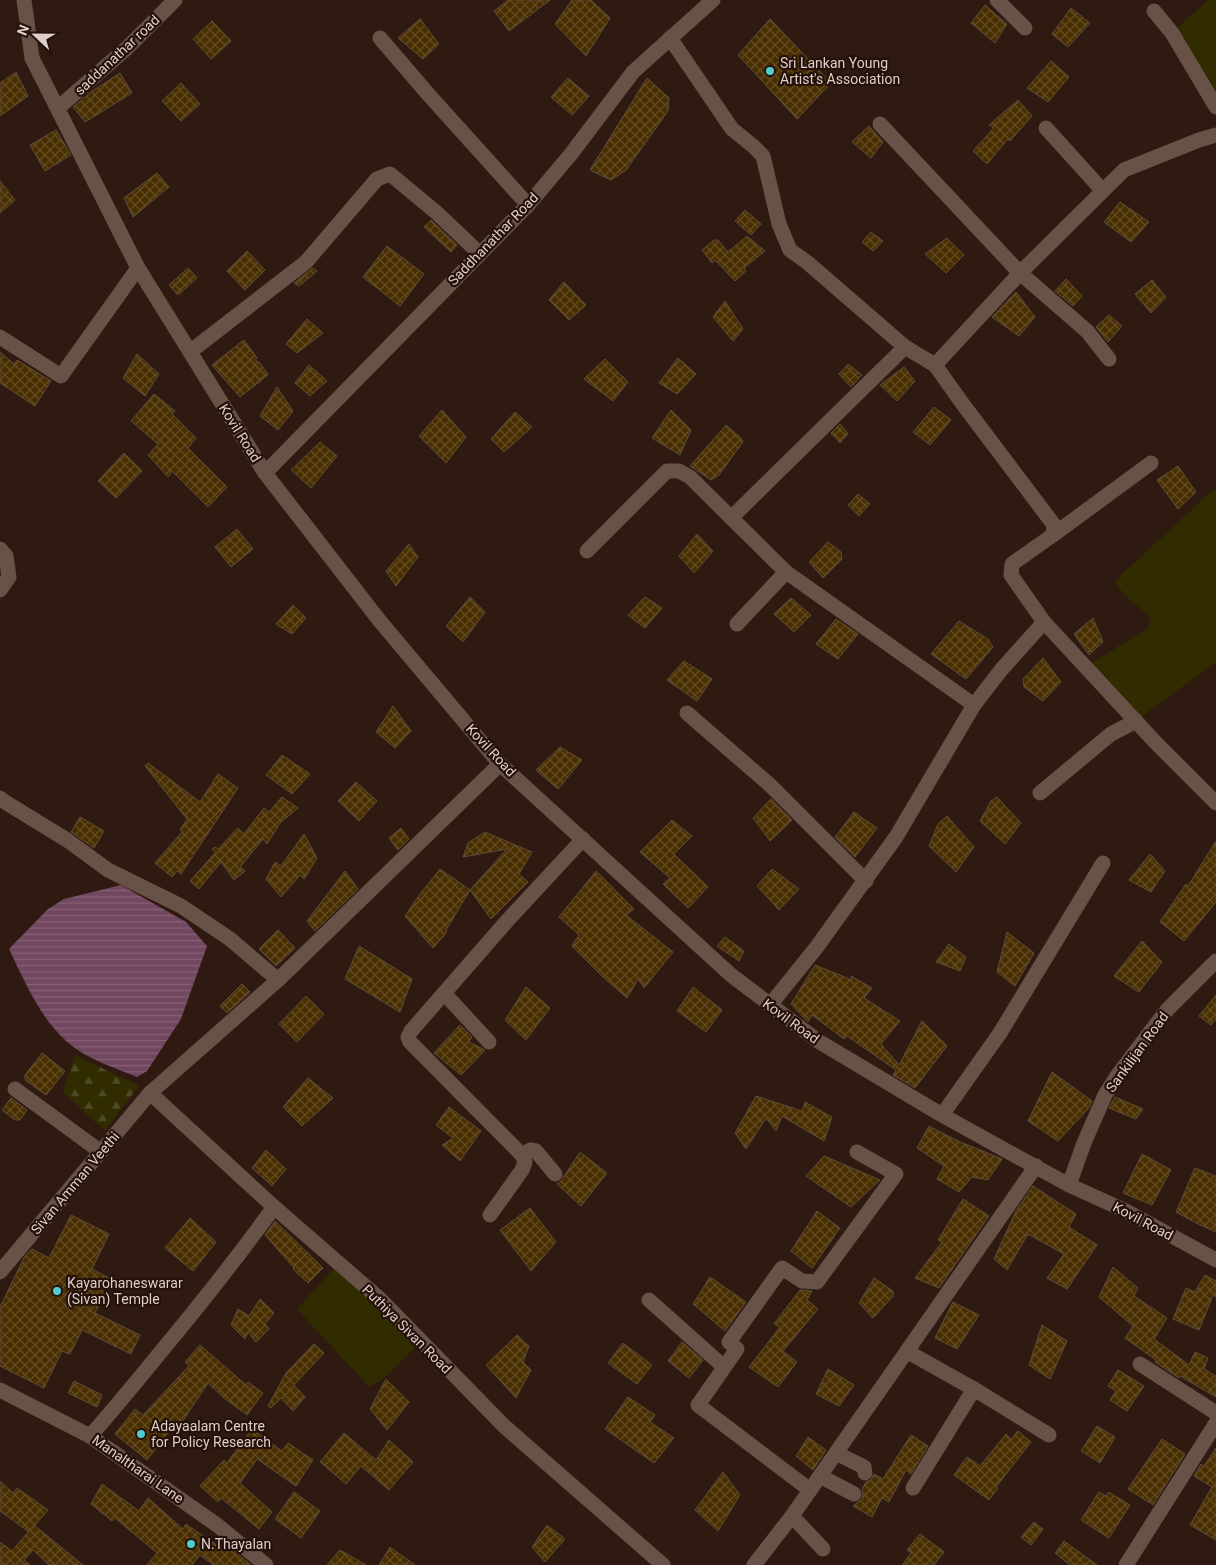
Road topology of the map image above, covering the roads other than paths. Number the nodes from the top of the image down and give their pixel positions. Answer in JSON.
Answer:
{"nodes":[{"id":1,"x":24,"y":0,"type":"edge"},
{"id":2,"x":175,"y":0,"type":"edge"},
{"id":3,"x":713,"y":0,"type":"edge"},
{"id":4,"x":997,"y":0,"type":"edge"},
{"id":5,"x":1154,"y":12,"type":"dead end"},
{"id":6,"x":1025,"y":28,"type":"dead end"},
{"id":7,"x":380,"y":38,"type":"dead end"},
{"id":8,"x":670,"y":38,"type":"junction"},
{"id":9,"x":1216,"y":107,"type":"edge"},
{"id":10,"x":58,"y":108,"type":"junction"},
{"id":11,"x":880,"y":124,"type":"dead end"},
{"id":12,"x":1046,"y":128,"type":"dead end"},
{"id":13,"x":1216,"y":135,"type":"edge"},
{"id":14,"x":1102,"y":191,"type":"junction"},
{"id":15,"x":528,"y":205,"type":"junction"},
{"id":16,"x":480,"y":254,"type":"junction"},
{"id":17,"x":138,"y":268,"type":"junction"},
{"id":18,"x":1020,"y":273,"type":"junction"},
{"id":19,"x":0,"y":337,"type":"edge"},
{"id":20,"x":905,"y":346,"type":"junction"},
{"id":21,"x":192,"y":351,"type":"junction"},
{"id":22,"x":1109,"y":359,"type":"dead end"},
{"id":23,"x":935,"y":365,"type":"junction"},
{"id":24,"x":1151,"y":463,"type":"dead end"},
{"id":25,"x":265,"y":472,"type":"junction"},
{"id":26,"x":731,"y":518,"type":"junction"},
{"id":27,"x":1053,"y":535,"type":"junction"},
{"id":28,"x":0,"y":549,"type":"edge"},
{"id":29,"x":587,"y":551,"type":"dead end"},
{"id":30,"x":786,"y":572,"type":"junction"},
{"id":31,"x":0,"y":590,"type":"edge"},
{"id":32,"x":1044,"y":622,"type":"junction"},
{"id":33,"x":736,"y":624,"type":"dead end"},
{"id":34,"x":974,"y":704,"type":"junction"},
{"id":35,"x":687,"y":713,"type":"dead end"},
{"id":36,"x":1136,"y":721,"type":"junction"},
{"id":37,"x":500,"y":764,"type":"junction"},
{"id":38,"x":1040,"y":793,"type":"dead end"},
{"id":39,"x":0,"y":798,"type":"edge"},
{"id":40,"x":1216,"y":803,"type":"edge"},
{"id":41,"x":583,"y":839,"type":"junction"},
{"id":42,"x":1103,"y":862,"type":"dead end"},
{"id":43,"x":866,"y":881,"type":"junction"},
{"id":44,"x":1216,"y":961,"type":"edge"},
{"id":45,"x":278,"y":980,"type":"junction"},
{"id":46,"x":444,"y":993,"type":"junction"},
{"id":47,"x":770,"y":1005,"type":"junction"},
{"id":48,"x":489,"y":1042,"type":"dead end"},
{"id":49,"x":15,"y":1088,"type":"dead end"},
{"id":50,"x":150,"y":1093,"type":"junction"},
{"id":51,"x":942,"y":1115,"type":"junction"},
{"id":52,"x":101,"y":1152,"type":"junction"},
{"id":53,"x":856,"y":1152,"type":"dead end"},
{"id":54,"x":522,"y":1155,"type":"junction"},
{"id":55,"x":1036,"y":1166,"type":"junction"},
{"id":56,"x":555,"y":1174,"type":"dead end"},
{"id":57,"x":1069,"y":1185,"type":"junction"},
{"id":58,"x":274,"y":1208,"type":"junction"},
{"id":59,"x":490,"y":1215,"type":"dead end"},
{"id":60,"x":1216,"y":1260,"type":"edge"},
{"id":61,"x":0,"y":1272,"type":"edge"},
{"id":62,"x":649,"y":1300,"type":"dead end"},
{"id":63,"x":908,"y":1352,"type":"junction"},
{"id":64,"x":1140,"y":1364,"type":"dead end"},
{"id":65,"x":724,"y":1367,"type":"junction"},
{"id":66,"x":974,"y":1389,"type":"junction"},
{"id":67,"x":0,"y":1390,"type":"edge"},
{"id":68,"x":1216,"y":1413,"type":"edge"},
{"id":69,"x":1216,"y":1424,"type":"edge"},
{"id":70,"x":1049,"y":1435,"type":"dead end"},
{"id":71,"x":90,"y":1436,"type":"junction"},
{"id":72,"x":836,"y":1453,"type":"junction"},
{"id":73,"x":865,"y":1473,"type":"dead end"},
{"id":74,"x":820,"y":1476,"type":"junction"},
{"id":75,"x":913,"y":1488,"type":"dead end"},
{"id":76,"x":810,"y":1490,"type":"junction"},
{"id":77,"x":854,"y":1494,"type":"dead end"},
{"id":78,"x":792,"y":1516,"type":"junction"},
{"id":79,"x":822,"y":1549,"type":"dead end"},
{"id":80,"x":266,"y":1565,"type":"edge"},
{"id":81,"x":663,"y":1565,"type":"edge"},
{"id":82,"x":754,"y":1565,"type":"edge"},
{"id":83,"x":1126,"y":1565,"type":"edge"}],
"edges":[{"from":1,"to":10,"type":"street","name":"Kovil Road"},
{"from":2,"to":10,"type":"street","name":"saddanathar road"},
{"from":3,"to":8,"type":"street","name":"Saddhanathar Road"},
{"from":4,"to":6,"type":"street"},
{"from":5,"to":9,"type":"street"},
{"from":7,"to":15,"type":"street"},
{"from":8,"to":15,"type":"street","name":"Saddhanathar Road"},
{"from":8,"to":20,"type":"street"},
{"from":10,"to":17,"type":"street","name":"Kovil Road"},
{"from":11,"to":18,"type":"street"},
{"from":12,"to":14,"type":"street"},
{"from":13,"to":14,"type":"street"},
{"from":14,"to":18,"type":"street"},
{"from":15,"to":16,"type":"street","name":"Saddhanathar Road"},
{"from":16,"to":21,"type":"street"},
{"from":16,"to":25,"type":"street","name":"Saddhanathar Road"},
{"from":17,"to":19,"type":"street"},
{"from":17,"to":21,"type":"street"},
{"from":17,"to":25,"type":"street","name":"Kovil Road"},
{"from":18,"to":22,"type":"street"},
{"from":18,"to":23,"type":"street"},
{"from":20,"to":23,"type":"street"},
{"from":20,"to":26,"type":"street"},
{"from":21,"to":25,"type":"street"},
{"from":23,"to":27,"type":"street"},
{"from":24,"to":27,"type":"street"},
{"from":25,"to":37,"type":"street","name":"Kovil Road"},
{"from":26,"to":29,"type":"street"},
{"from":26,"to":30,"type":"street"},
{"from":27,"to":32,"type":"street"},
{"from":28,"to":31,"type":"street"},
{"from":30,"to":33,"type":"street"},
{"from":30,"to":34,"type":"street"},
{"from":32,"to":34,"type":"street"},
{"from":32,"to":36,"type":"street"},
{"from":34,"to":43,"type":"street"},
{"from":35,"to":43,"type":"street"},
{"from":36,"to":38,"type":"street"},
{"from":36,"to":40,"type":"street"},
{"from":37,"to":41,"type":"street","name":"Kovil Road"},
{"from":37,"to":45,"type":"street","name":"Sivan Amman Veethi"},
{"from":39,"to":45,"type":"street"},
{"from":41,"to":46,"type":"street"},
{"from":41,"to":47,"type":"street","name":"Kovil Road"},
{"from":42,"to":51,"type":"street"},
{"from":43,"to":47,"type":"street"},
{"from":44,"to":57,"type":"street","name":"Sankilijan Road"},
{"from":45,"to":50,"type":"street","name":"Sivan Amman Veethi"},
{"from":46,"to":48,"type":"street"},
{"from":46,"to":54,"type":"street"},
{"from":47,"to":51,"type":"street","name":"Kovil Road"},
{"from":49,"to":52,"type":"street"},
{"from":50,"to":52,"type":"street","name":"Sivan Amman Veethi"},
{"from":50,"to":58,"type":"street","name":"Puthiya Sivan Road"},
{"from":51,"to":55,"type":"street","name":"Kovil Road"},
{"from":52,"to":61,"type":"street","name":"Sivan Amman Veethi"},
{"from":53,"to":65,"type":"street"},
{"from":54,"to":56,"type":"street"},
{"from":54,"to":59,"type":"street"},
{"from":55,"to":57,"type":"street","name":"Kovil Road"},
{"from":55,"to":63,"type":"street"},
{"from":57,"to":60,"type":"street","name":"Kovil Road"},
{"from":58,"to":71,"type":"street"},
{"from":58,"to":81,"type":"street","name":"Puthiya Sivan Road"},
{"from":62,"to":65,"type":"street"},
{"from":63,"to":66,"type":"street"},
{"from":63,"to":72,"type":"street"},
{"from":64,"to":68,"type":"street"},
{"from":65,"to":76,"type":"street"},
{"from":66,"to":70,"type":"street"},
{"from":66,"to":75,"type":"street"},
{"from":67,"to":71,"type":"street","name":"Manaltharai Lane"},
{"from":69,"to":83,"type":"street"},
{"from":71,"to":80,"type":"street","name":"Manaltharai Lane"},
{"from":72,"to":73,"type":"street"},
{"from":72,"to":74,"type":"street"},
{"from":74,"to":76,"type":"street"},
{"from":74,"to":77,"type":"street"},
{"from":76,"to":78,"type":"street"},
{"from":78,"to":79,"type":"street"},
{"from":78,"to":82,"type":"street"}]}
